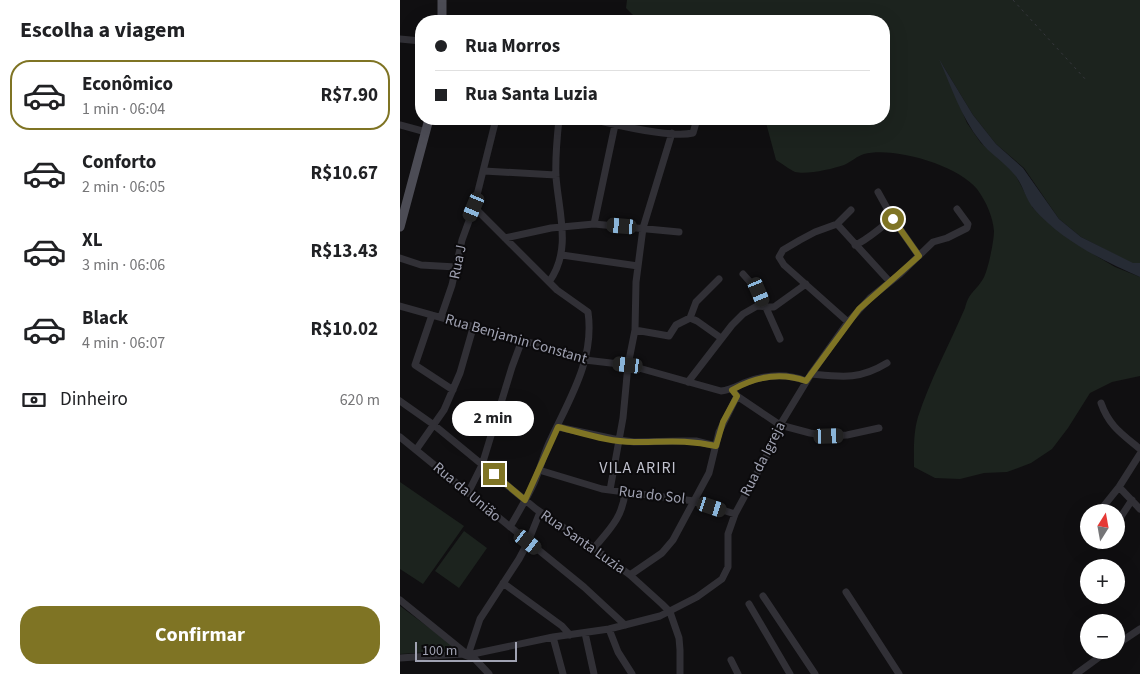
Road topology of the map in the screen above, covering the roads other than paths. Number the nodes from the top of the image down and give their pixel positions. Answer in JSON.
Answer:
{"nodes":[{"id":1,"x":442,"y":0,"type":"edge"},
{"id":2,"x":442,"y":15,"type":"edge"},
{"id":3,"x":400,"y":39,"type":"edge"},
{"id":4,"x":415,"y":40,"type":"edge"},
{"id":5,"x":400,"y":124,"type":"edge"},
{"id":6,"x":428,"y":125,"type":"edge"},
{"id":7,"x":495,"y":125,"type":"edge"},
{"id":8,"x":559,"y":125,"type":"edge"},
{"id":9,"x":615,"y":125,"type":"joint"},
{"id":10,"x":695,"y":125,"type":"edge"},
{"id":11,"x":426,"y":132,"type":"junction"},
{"id":12,"x":672,"y":133,"type":"junction"},
{"id":13,"x":484,"y":171,"type":"junction"},
{"id":14,"x":556,"y":176,"type":"junction"},
{"id":15,"x":878,"y":192,"type":"dead end"},
{"id":16,"x":403,"y":206,"type":"edge"},
{"id":17,"x":474,"y":207,"type":"junction"},
{"id":18,"x":957,"y":209,"type":"dead end"},
{"id":19,"x":852,"y":210,"type":"dead end"},
{"id":20,"x":893,"y":219,"type":"junction"},
{"id":21,"x":594,"y":224,"type":"junction"},
{"id":22,"x":837,"y":224,"type":"junction"},
{"id":23,"x":400,"y":227,"type":"edge"},
{"id":24,"x":562,"y":227,"type":"junction"},
{"id":25,"x":643,"y":228,"type":"junction"},
{"id":26,"x":679,"y":232,"type":"dead end"},
{"id":27,"x":505,"y":238,"type":"junction"},
{"id":28,"x":855,"y":245,"type":"junction"},
{"id":29,"x":562,"y":255,"type":"junction"},
{"id":30,"x":919,"y":256,"type":"junction"},
{"id":31,"x":400,"y":258,"type":"edge"},
{"id":32,"x":638,"y":266,"type":"junction"},
{"id":33,"x":456,"y":267,"type":"junction"},
{"id":34,"x":743,"y":274,"type":"dead end"},
{"id":35,"x":718,"y":279,"type":"dead end"},
{"id":36,"x":549,"y":282,"type":"junction"},
{"id":37,"x":890,"y":282,"type":"junction"},
{"id":38,"x":806,"y":284,"type":"junction"},
{"id":39,"x":400,"y":306,"type":"edge"},
{"id":40,"x":766,"y":307,"type":"junction"},
{"id":41,"x":432,"y":315,"type":"junction"},
{"id":42,"x":441,"y":317,"type":"junction"},
{"id":43,"x":690,"y":318,"type":"junction"},
{"id":44,"x":848,"y":322,"type":"junction"},
{"id":45,"x":473,"y":328,"type":"junction"},
{"id":46,"x":635,"y":330,"type":"junction"},
{"id":47,"x":721,"y":338,"type":"junction"},
{"id":48,"x":780,"y":339,"type":"dead end"},
{"id":49,"x":522,"y":340,"type":"junction"},
{"id":50,"x":585,"y":360,"type":"junction"},
{"id":51,"x":887,"y":363,"type":"dead end"},
{"id":52,"x":628,"y":365,"type":"junction"},
{"id":53,"x":811,"y":374,"type":"junction"},
{"id":54,"x":806,"y":381,"type":"junction"},
{"id":55,"x":688,"y":382,"type":"junction"},
{"id":56,"x":453,"y":390,"type":"junction"},
{"id":57,"x":734,"y":392,"type":"junction"},
{"id":58,"x":400,"y":401,"type":"edge"},
{"id":59,"x":1101,"y":403,"type":"dead end"},
{"id":60,"x":780,"y":424,"type":"junction"},
{"id":61,"x":434,"y":425,"type":"junction"},
{"id":62,"x":558,"y":427,"type":"junction"},
{"id":63,"x":879,"y":428,"type":"dead end"},
{"id":64,"x":400,"y":437,"type":"edge"},
{"id":65,"x":619,"y":440,"type":"junction"},
{"id":66,"x":716,"y":446,"type":"junction"},
{"id":67,"x":1140,"y":449,"type":"edge"},
{"id":68,"x":416,"y":450,"type":"junction"},
{"id":69,"x":1140,"y":454,"type":"edge"},
{"id":70,"x":482,"y":465,"type":"junction"},
{"id":71,"x":539,"y":470,"type":"junction"},
{"id":72,"x":1119,"y":487,"type":"junction"},
{"id":73,"x":610,"y":490,"type":"junction"},
{"id":74,"x":625,"y":492,"type":"junction"},
{"id":75,"x":468,"y":493,"type":"junction"},
{"id":76,"x":525,"y":500,"type":"junction"},
{"id":77,"x":1132,"y":500,"type":"junction"},
{"id":78,"x":694,"y":501,"type":"junction"},
{"id":79,"x":1105,"y":504,"type":"edge"},
{"id":80,"x":1140,"y":509,"type":"edge"},
{"id":81,"x":1125,"y":510,"type":"edge"},
{"id":82,"x":540,"y":512,"type":"junction"},
{"id":83,"x":735,"y":514,"type":"junction"},
{"id":84,"x":510,"y":527,"type":"junction"},
{"id":85,"x":528,"y":542,"type":"junction"},
{"id":86,"x":594,"y":548,"type":"junction"},
{"id":87,"x":630,"y":575,"type":"junction"},
{"id":88,"x":503,"y":583,"type":"junction"},
{"id":89,"x":846,"y":592,"type":"dead end"},
{"id":90,"x":763,"y":596,"type":"dead end"},
{"id":91,"x":400,"y":600,"type":"edge"},
{"id":92,"x":749,"y":604,"type":"dead end"},
{"id":93,"x":670,"y":612,"type":"junction"},
{"id":94,"x":625,"y":625,"type":"junction"},
{"id":95,"x":608,"y":629,"type":"junction"},
{"id":96,"x":1140,"y":629,"type":"edge"},
{"id":97,"x":585,"y":633,"type":"junction"},
{"id":98,"x":570,"y":635,"type":"junction"},
{"id":99,"x":553,"y":638,"type":"junction"},
{"id":100,"x":1125,"y":639,"type":"edge"},
{"id":101,"x":468,"y":655,"type":"junction"},
{"id":102,"x":400,"y":658,"type":"edge"},
{"id":103,"x":1097,"y":659,"type":"edge"},
{"id":104,"x":731,"y":660,"type":"dead end"},
{"id":105,"x":489,"y":674,"type":"edge"},
{"id":106,"x":563,"y":674,"type":"edge"},
{"id":107,"x":594,"y":674,"type":"edge"},
{"id":108,"x":632,"y":674,"type":"edge"},
{"id":109,"x":680,"y":674,"type":"edge"},
{"id":110,"x":738,"y":674,"type":"edge"},
{"id":111,"x":790,"y":674,"type":"edge"},
{"id":112,"x":816,"y":674,"type":"edge"},
{"id":113,"x":899,"y":674,"type":"edge"},
{"id":114,"x":1076,"y":674,"type":"edge"}],
"edges":[{"from":1,"to":2,"type":"main road"},
{"from":3,"to":4,"type":"street"},
{"from":5,"to":11,"type":"street"},
{"from":6,"to":11,"type":"main road"},
{"from":7,"to":13,"type":"street","name":"Rua J"},
{"from":8,"to":14,"type":"street"},
{"from":9,"to":12,"type":"street"},
{"from":9,"to":21,"type":"street"},
{"from":10,"to":12,"type":"street"},
{"from":11,"to":16,"type":"main road"},
{"from":12,"to":25,"type":"street"},
{"from":13,"to":14,"type":"street"},
{"from":13,"to":17,"type":"street","name":"Rua J"},
{"from":14,"to":24,"type":"street"},
{"from":15,"to":20,"type":"street"},
{"from":16,"to":23,"type":"main road"},
{"from":17,"to":27,"type":"street"},
{"from":17,"to":33,"type":"street","name":"Rua J"},
{"from":18,"to":30,"type":"street","name":"Rua da Igreja"},
{"from":19,"to":22,"type":"street"},
{"from":20,"to":28,"type":"street"},
{"from":20,"to":30,"type":"street"},
{"from":21,"to":24,"type":"street"},
{"from":21,"to":25,"type":"street"},
{"from":22,"to":28,"type":"street"},
{"from":22,"to":38,"type":"street"},
{"from":24,"to":27,"type":"street"},
{"from":24,"to":29,"type":"street"},
{"from":25,"to":26,"type":"street"},
{"from":25,"to":32,"type":"street"},
{"from":27,"to":36,"type":"street"},
{"from":28,"to":37,"type":"street"},
{"from":29,"to":32,"type":"street"},
{"from":29,"to":36,"type":"street"},
{"from":30,"to":37,"type":"street","name":"Rua da Igreja"},
{"from":31,"to":33,"type":"street"},
{"from":32,"to":46,"type":"street"},
{"from":33,"to":42,"type":"street","name":"Rua J"},
{"from":34,"to":40,"type":"street"},
{"from":35,"to":43,"type":"street"},
{"from":36,"to":50,"type":"street"},
{"from":37,"to":44,"type":"street","name":"Rua da Igreja"},
{"from":38,"to":40,"type":"street"},
{"from":38,"to":44,"type":"street"},
{"from":39,"to":41,"type":"street","name":"Rua Benjamin Constant"},
{"from":40,"to":47,"type":"street"},
{"from":40,"to":48,"type":"street"},
{"from":41,"to":42,"type":"street","name":"Rua Benjamin Constant"},
{"from":41,"to":56,"type":"street"},
{"from":42,"to":45,"type":"street","name":"Rua Benjamin Constant"},
{"from":43,"to":46,"type":"street"},
{"from":43,"to":47,"type":"street"},
{"from":44,"to":53,"type":"street","name":"Rua da Igreja"},
{"from":45,"to":49,"type":"street","name":"Rua Benjamin Constant"},
{"from":45,"to":56,"type":"street"},
{"from":46,"to":52,"type":"street"},
{"from":47,"to":55,"type":"street"},
{"from":49,"to":50,"type":"street","name":"Rua Benjamin Constant"},
{"from":49,"to":70,"type":"street"},
{"from":50,"to":52,"type":"street","name":"Rua Benjamin Constant"},
{"from":50,"to":62,"type":"street"},
{"from":51,"to":53,"type":"street"},
{"from":52,"to":55,"type":"street","name":"Rua Benjamin Constant"},
{"from":52,"to":65,"type":"street"},
{"from":53,"to":54,"type":"street","name":"Rua da Igreja"},
{"from":54,"to":57,"type":"street","name":"Rua Benjamin Constant"},
{"from":54,"to":60,"type":"street","name":"Rua da Igreja"},
{"from":55,"to":57,"type":"street","name":"Rua Benjamin Constant"},
{"from":56,"to":61,"type":"street"},
{"from":57,"to":60,"type":"street"},
{"from":57,"to":66,"type":"street"},
{"from":58,"to":61,"type":"street","name":"Rua Santa Luzia"},
{"from":59,"to":67,"type":"street"},
{"from":60,"to":63,"type":"street"},
{"from":60,"to":83,"type":"street","name":"Rua da Igreja"},
{"from":61,"to":68,"type":"street"},
{"from":61,"to":70,"type":"street","name":"Rua Santa Luzia"},
{"from":62,"to":65,"type":"street"},
{"from":62,"to":71,"type":"street"},
{"from":64,"to":68,"type":"street","name":"Rua da União"},
{"from":65,"to":66,"type":"street"},
{"from":65,"to":73,"type":"street"},
{"from":66,"to":78,"type":"street"},
{"from":68,"to":75,"type":"street","name":"Rua da União"},
{"from":69,"to":72,"type":"street"},
{"from":70,"to":75,"type":"street"},
{"from":70,"to":76,"type":"street","name":"Rua Santa Luzia"},
{"from":71,"to":73,"type":"street","name":"Rua do Sol"},
{"from":71,"to":76,"type":"street"},
{"from":72,"to":77,"type":"street"},
{"from":72,"to":79,"type":"street"},
{"from":73,"to":74,"type":"street","name":"Rua do Sol"},
{"from":74,"to":78,"type":"street","name":"Rua do Sol"},
{"from":74,"to":86,"type":"street"},
{"from":75,"to":84,"type":"street","name":"Rua da União"},
{"from":76,"to":82,"type":"street","name":"Rua Santa Luzia"},
{"from":76,"to":84,"type":"street"},
{"from":77,"to":80,"type":"street"},
{"from":77,"to":81,"type":"street"},
{"from":78,"to":83,"type":"street","name":"Rua do Sol"},
{"from":78,"to":87,"type":"street"},
{"from":82,"to":85,"type":"street"},
{"from":82,"to":86,"type":"street","name":"Rua Santa Luzia"},
{"from":83,"to":93,"type":"street","name":"Rua da Igreja"},
{"from":84,"to":85,"type":"street","name":"Rua da União"},
{"from":85,"to":88,"type":"street"},
{"from":85,"to":94,"type":"street","name":"Rua da União"},
{"from":86,"to":87,"type":"street","name":"Rua Santa Luzia"},
{"from":87,"to":93,"type":"street","name":"Rua Santa Luzia"},
{"from":88,"to":98,"type":"street"},
{"from":88,"to":101,"type":"street"},
{"from":89,"to":113,"type":"street"},
{"from":90,"to":112,"type":"street"},
{"from":91,"to":101,"type":"street"},
{"from":92,"to":111,"type":"street"},
{"from":93,"to":94,"type":"street","name":"Rua da Igreja"},
{"from":93,"to":109,"type":"street"},
{"from":94,"to":95,"type":"street","name":"Rua da Igreja"},
{"from":95,"to":97,"type":"street","name":"Rua da Igreja"},
{"from":95,"to":108,"type":"street"},
{"from":96,"to":100,"type":"street"},
{"from":97,"to":98,"type":"street","name":"Rua da Igreja"},
{"from":97,"to":107,"type":"street"},
{"from":98,"to":99,"type":"street","name":"Rua da Igreja"},
{"from":99,"to":101,"type":"street","name":"Rua da Igreja"},
{"from":99,"to":106,"type":"street"},
{"from":101,"to":102,"type":"street","name":"Rua da Igreja"},
{"from":101,"to":105,"type":"street"},
{"from":103,"to":114,"type":"street"},
{"from":104,"to":110,"type":"street"}]}
